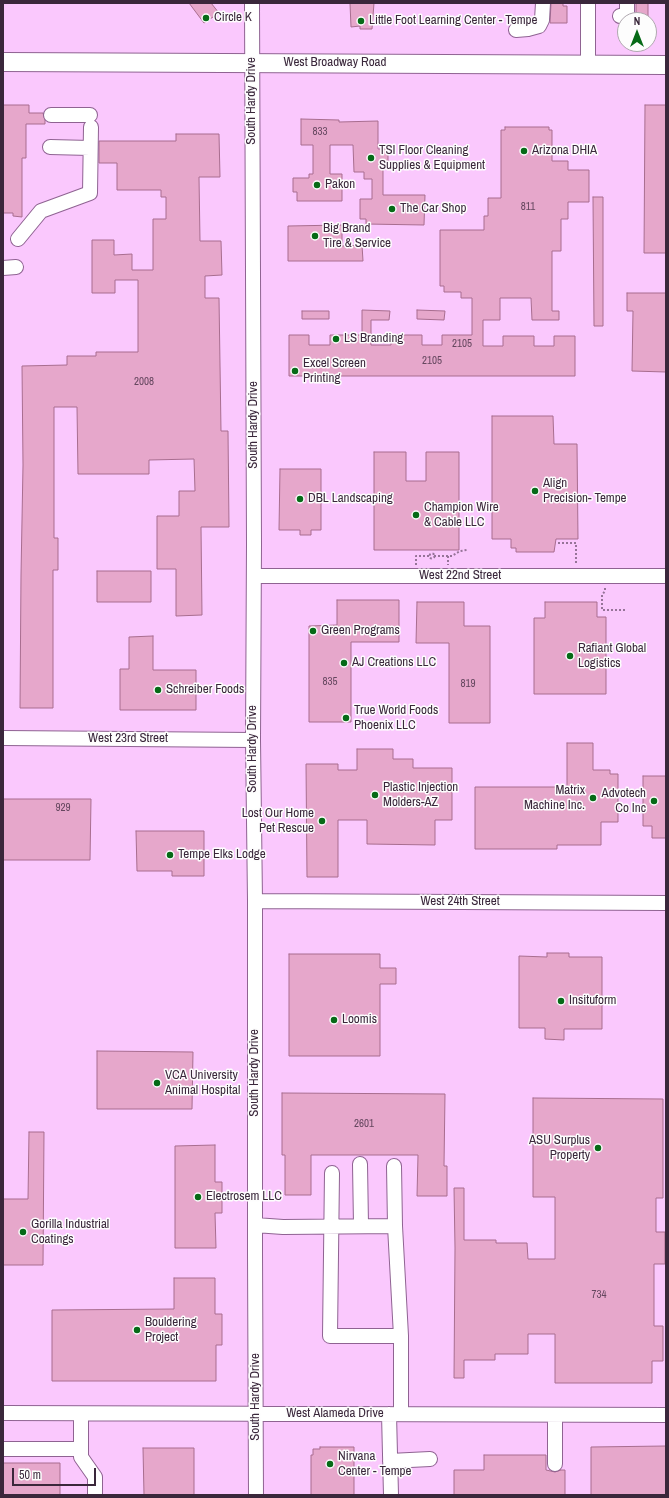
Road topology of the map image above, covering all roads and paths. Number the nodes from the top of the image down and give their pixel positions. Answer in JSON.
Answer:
{"nodes":[{"id":1,"x":252,"y":3,"type":"edge"},
{"id":2,"x":543,"y":3,"type":"edge"},
{"id":3,"x":588,"y":3,"type":"edge"},
{"id":4,"x":516,"y":30,"type":"dead end"},
{"id":5,"x":3,"y":62,"type":"edge"},
{"id":6,"x":251,"y":63,"type":"junction"},
{"id":7,"x":588,"y":64,"type":"junction"},
{"id":8,"x":666,"y":65,"type":"edge"},
{"id":9,"x":51,"y":115,"type":"dead end"},
{"id":10,"x":50,"y":147,"type":"dead end"},
{"id":11,"x":90,"y":148,"type":"junction"},
{"id":12,"x":18,"y":239,"type":"dead end"},
{"id":13,"x":558,"y":543,"type":"dead end"},
{"id":14,"x":467,"y":550,"type":"dead end"},
{"id":15,"x":448,"y":556,"type":"junction"},
{"id":16,"x":416,"y":566,"type":"dead end"},
{"id":17,"x":448,"y":566,"type":"dead end"},
{"id":18,"x":576,"y":567,"type":"dead end"},
{"id":19,"x":254,"y":576,"type":"junction"},
{"id":20,"x":666,"y":576,"type":"edge"},
{"id":21,"x":606,"y":585,"type":"dead end"},
{"id":22,"x":625,"y":610,"type":"dead end"},
{"id":23,"x":3,"y":738,"type":"edge"},
{"id":24,"x":253,"y":740,"type":"junction"},
{"id":25,"x":255,"y":901,"type":"junction"},
{"id":26,"x":666,"y":903,"type":"edge"},
{"id":27,"x":360,"y":1164,"type":"dead end"},
{"id":28,"x":394,"y":1166,"type":"dead end"},
{"id":29,"x":332,"y":1172,"type":"dead end"},
{"id":30,"x":255,"y":1225,"type":"junction"},
{"id":31,"x":331,"y":1225,"type":"junction"},
{"id":32,"x":362,"y":1226,"type":"junction"},
{"id":33,"x":394,"y":1226,"type":"junction"},
{"id":34,"x":401,"y":1336,"type":"junction"},
{"id":35,"x":3,"y":1413,"type":"edge"},
{"id":36,"x":82,"y":1414,"type":"junction"},
{"id":37,"x":256,"y":1414,"type":"junction"},
{"id":38,"x":395,"y":1414,"type":"junction"},
{"id":39,"x":555,"y":1415,"type":"junction"},
{"id":40,"x":666,"y":1415,"type":"edge"},
{"id":41,"x":3,"y":1449,"type":"edge"},
{"id":42,"x":82,"y":1449,"type":"junction"},
{"id":43,"x":430,"y":1459,"type":"dead end"},
{"id":44,"x":390,"y":1461,"type":"junction"},
{"id":45,"x":555,"y":1464,"type":"dead end"},
{"id":46,"x":95,"y":1495,"type":"edge"},
{"id":47,"x":256,"y":1495,"type":"edge"},
{"id":48,"x":391,"y":1495,"type":"edge"}],
"edges":[{"from":1,"to":6,"type":"street","name":"South Hardy Drive"},
{"from":2,"to":4,"type":"street"},
{"from":3,"to":7,"type":"street"},
{"from":5,"to":6,"type":"main road","name":"West Broadway Road"},
{"from":6,"to":7,"type":"main road","name":"West Broadway Road"},
{"from":6,"to":19,"type":"street","name":"South Hardy Drive"},
{"from":7,"to":8,"type":"main road","name":"West Broadway Road"},
{"from":9,"to":11,"type":"street"},
{"from":10,"to":11,"type":"street"},
{"from":11,"to":12,"type":"street"},
{"from":13,"to":18,"type":"path"},
{"from":14,"to":15,"type":"path"},
{"from":15,"to":16,"type":"path"},
{"from":15,"to":17,"type":"path"},
{"from":19,"to":20,"type":"street","name":"West 22nd Street"},
{"from":19,"to":24,"type":"street","name":"South Hardy Drive"},
{"from":21,"to":22,"type":"path"},
{"from":23,"to":24,"type":"street","name":"West 23rd Street"},
{"from":24,"to":25,"type":"street","name":"South Hardy Drive"},
{"from":25,"to":26,"type":"street","name":"West 24th Street"},
{"from":25,"to":30,"type":"street","name":"South Hardy Drive"},
{"from":27,"to":32,"type":"street"},
{"from":28,"to":33,"type":"street"},
{"from":29,"to":31,"type":"street"},
{"from":30,"to":31,"type":"street"},
{"from":30,"to":37,"type":"street","name":"South Hardy Drive"},
{"from":31,"to":32,"type":"street"},
{"from":31,"to":34,"type":"street"},
{"from":32,"to":33,"type":"street"},
{"from":33,"to":34,"type":"street"},
{"from":34,"to":38,"type":"street"},
{"from":35,"to":36,"type":"street","name":"West Alameda Drive"},
{"from":36,"to":37,"type":"street","name":"West Alameda Drive"},
{"from":36,"to":42,"type":"street"},
{"from":37,"to":38,"type":"street","name":"West Alameda Drive"},
{"from":37,"to":47,"type":"street","name":"South Hardy Drive"},
{"from":38,"to":39,"type":"street","name":"West Alameda Drive"},
{"from":38,"to":44,"type":"street"},
{"from":39,"to":40,"type":"street","name":"West Alameda Drive"},
{"from":39,"to":45,"type":"street"},
{"from":41,"to":42,"type":"street"},
{"from":42,"to":46,"type":"street"},
{"from":43,"to":44,"type":"street"},
{"from":44,"to":48,"type":"street"}]}
